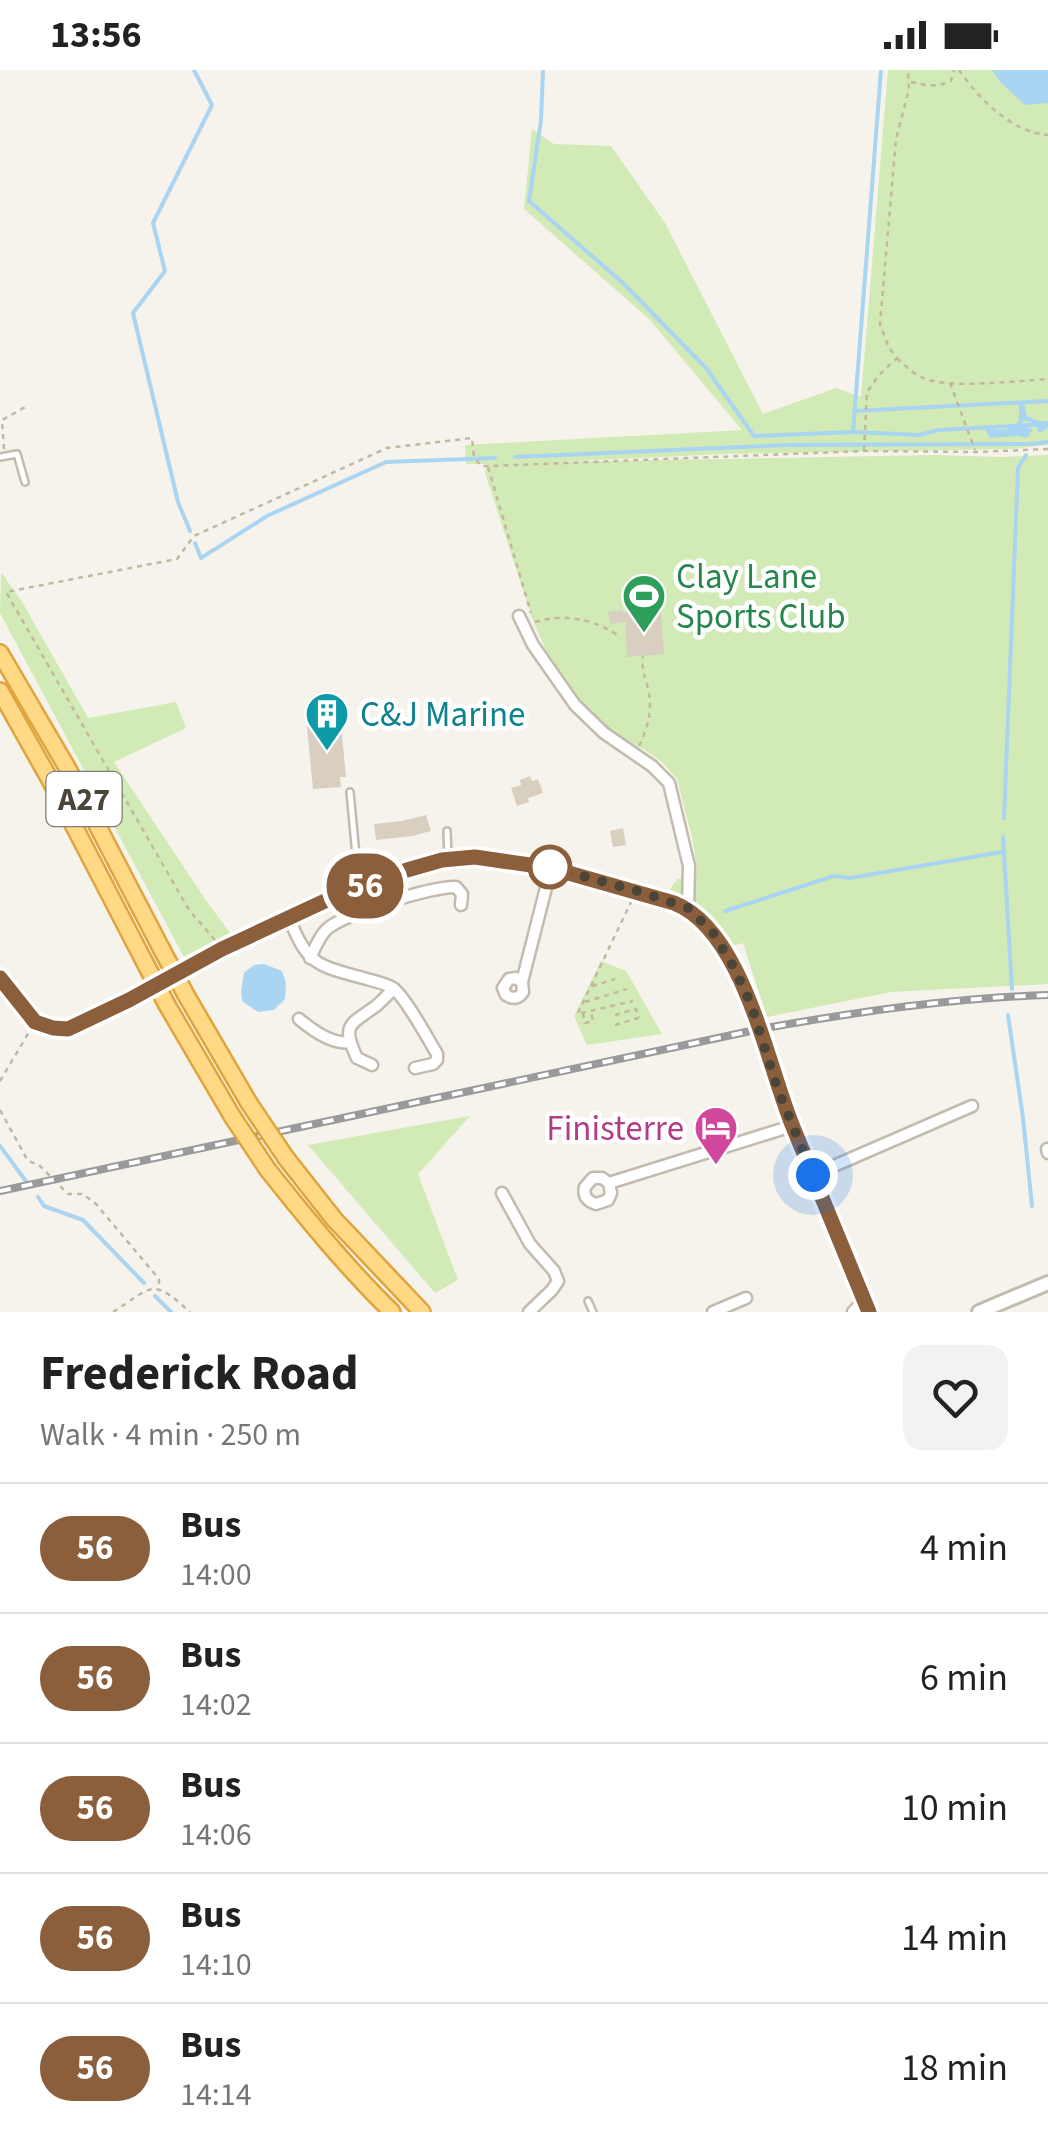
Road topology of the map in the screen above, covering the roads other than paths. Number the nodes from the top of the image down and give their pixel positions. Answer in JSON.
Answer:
{"nodes":[{"id":1,"x":3,"y":456,"type":"edge"},
{"id":2,"x":25,"y":482,"type":"dead end"},
{"id":3,"x":519,"y":616,"type":"dead end"},
{"id":4,"x":1,"y":654,"type":"edge"},
{"id":5,"x":0,"y":692,"type":"edge"},
{"id":6,"x":350,"y":792,"type":"dead end"},
{"id":7,"x":448,"y":831,"type":"dead end"},
{"id":8,"x":448,"y":860,"type":"junction"},
{"id":9,"x":551,"y":868,"type":"junction"},
{"id":10,"x":365,"y":886,"type":"junction"},
{"id":11,"x":461,"y":906,"type":"dead end"},
{"id":12,"x":688,"y":908,"type":"junction"},
{"id":13,"x":289,"y":918,"type":"junction"},
{"id":14,"x":310,"y":958,"type":"junction"},
{"id":15,"x":0,"y":978,"type":"edge"},
{"id":16,"x":522,"y":982,"type":"dead end"},
{"id":17,"x":394,"y":989,"type":"junction"},
{"id":18,"x":299,"y":1019,"type":"dead end"},
{"id":19,"x":350,"y":1042,"type":"junction"},
{"id":20,"x":372,"y":1064,"type":"dead end"},
{"id":21,"x":415,"y":1068,"type":"dead end"},
{"id":22,"x":972,"y":1106,"type":"dead end"},
{"id":23,"x":792,"y":1126,"type":"junction"},
{"id":24,"x":813,"y":1175,"type":"junction"},
{"id":25,"x":608,"y":1182,"type":"dead end"},
{"id":26,"x":502,"y":1194,"type":"dead end"},
{"id":27,"x":1048,"y":1283,"type":"edge"},
{"id":28,"x":746,"y":1298,"type":"dead end"},
{"id":29,"x":588,"y":1301,"type":"dead end"},
{"id":30,"x":866,"y":1306,"type":"edge"},
{"id":31,"x":1004,"y":1307,"type":"edge"},
{"id":32,"x":392,"y":1312,"type":"edge"},
{"id":33,"x":422,"y":1312,"type":"edge"},
{"id":34,"x":529,"y":1312,"type":"edge"},
{"id":35,"x":594,"y":1312,"type":"edge"},
{"id":36,"x":714,"y":1312,"type":"edge"},
{"id":37,"x":853,"y":1312,"type":"edge"},
{"id":38,"x":979,"y":1312,"type":"edge"}],
"edges":[{"from":1,"to":2,"type":"lane"},
{"from":3,"to":12,"type":"street"},
{"from":4,"to":33,"type":"highway","number":"A27","bridge":true},
{"from":5,"to":32,"type":"highway","number":"A27","bridge":true},
{"from":6,"to":10,"type":"lane"},
{"from":7,"to":8,"type":"lane"},
{"from":8,"to":9,"type":"street"},
{"from":8,"to":10,"type":"street"},
{"from":9,"to":12,"type":"street"},
{"from":9,"to":16,"type":"street"},
{"from":10,"to":13,"type":"street"},
{"from":11,"to":14,"type":"street"},
{"from":12,"to":23,"type":"street"},
{"from":13,"to":14,"type":"street"},
{"from":13,"to":15,"type":"street"},
{"from":14,"to":17,"type":"street"},
{"from":17,"to":19,"type":"street"},
{"from":17,"to":21,"type":"street"},
{"from":18,"to":19,"type":"street"},
{"from":19,"to":20,"type":"street"},
{"from":22,"to":24,"type":"street"},
{"from":23,"to":24,"type":"street"},
{"from":23,"to":25,"type":"street"},
{"from":24,"to":30,"type":"street"},
{"from":26,"to":34,"type":"street"},
{"from":27,"to":31,"type":"street"},
{"from":28,"to":36,"type":"street"},
{"from":29,"to":35,"type":"lane"},
{"from":30,"to":37,"type":"street"},
{"from":31,"to":38,"type":"street"}]}
